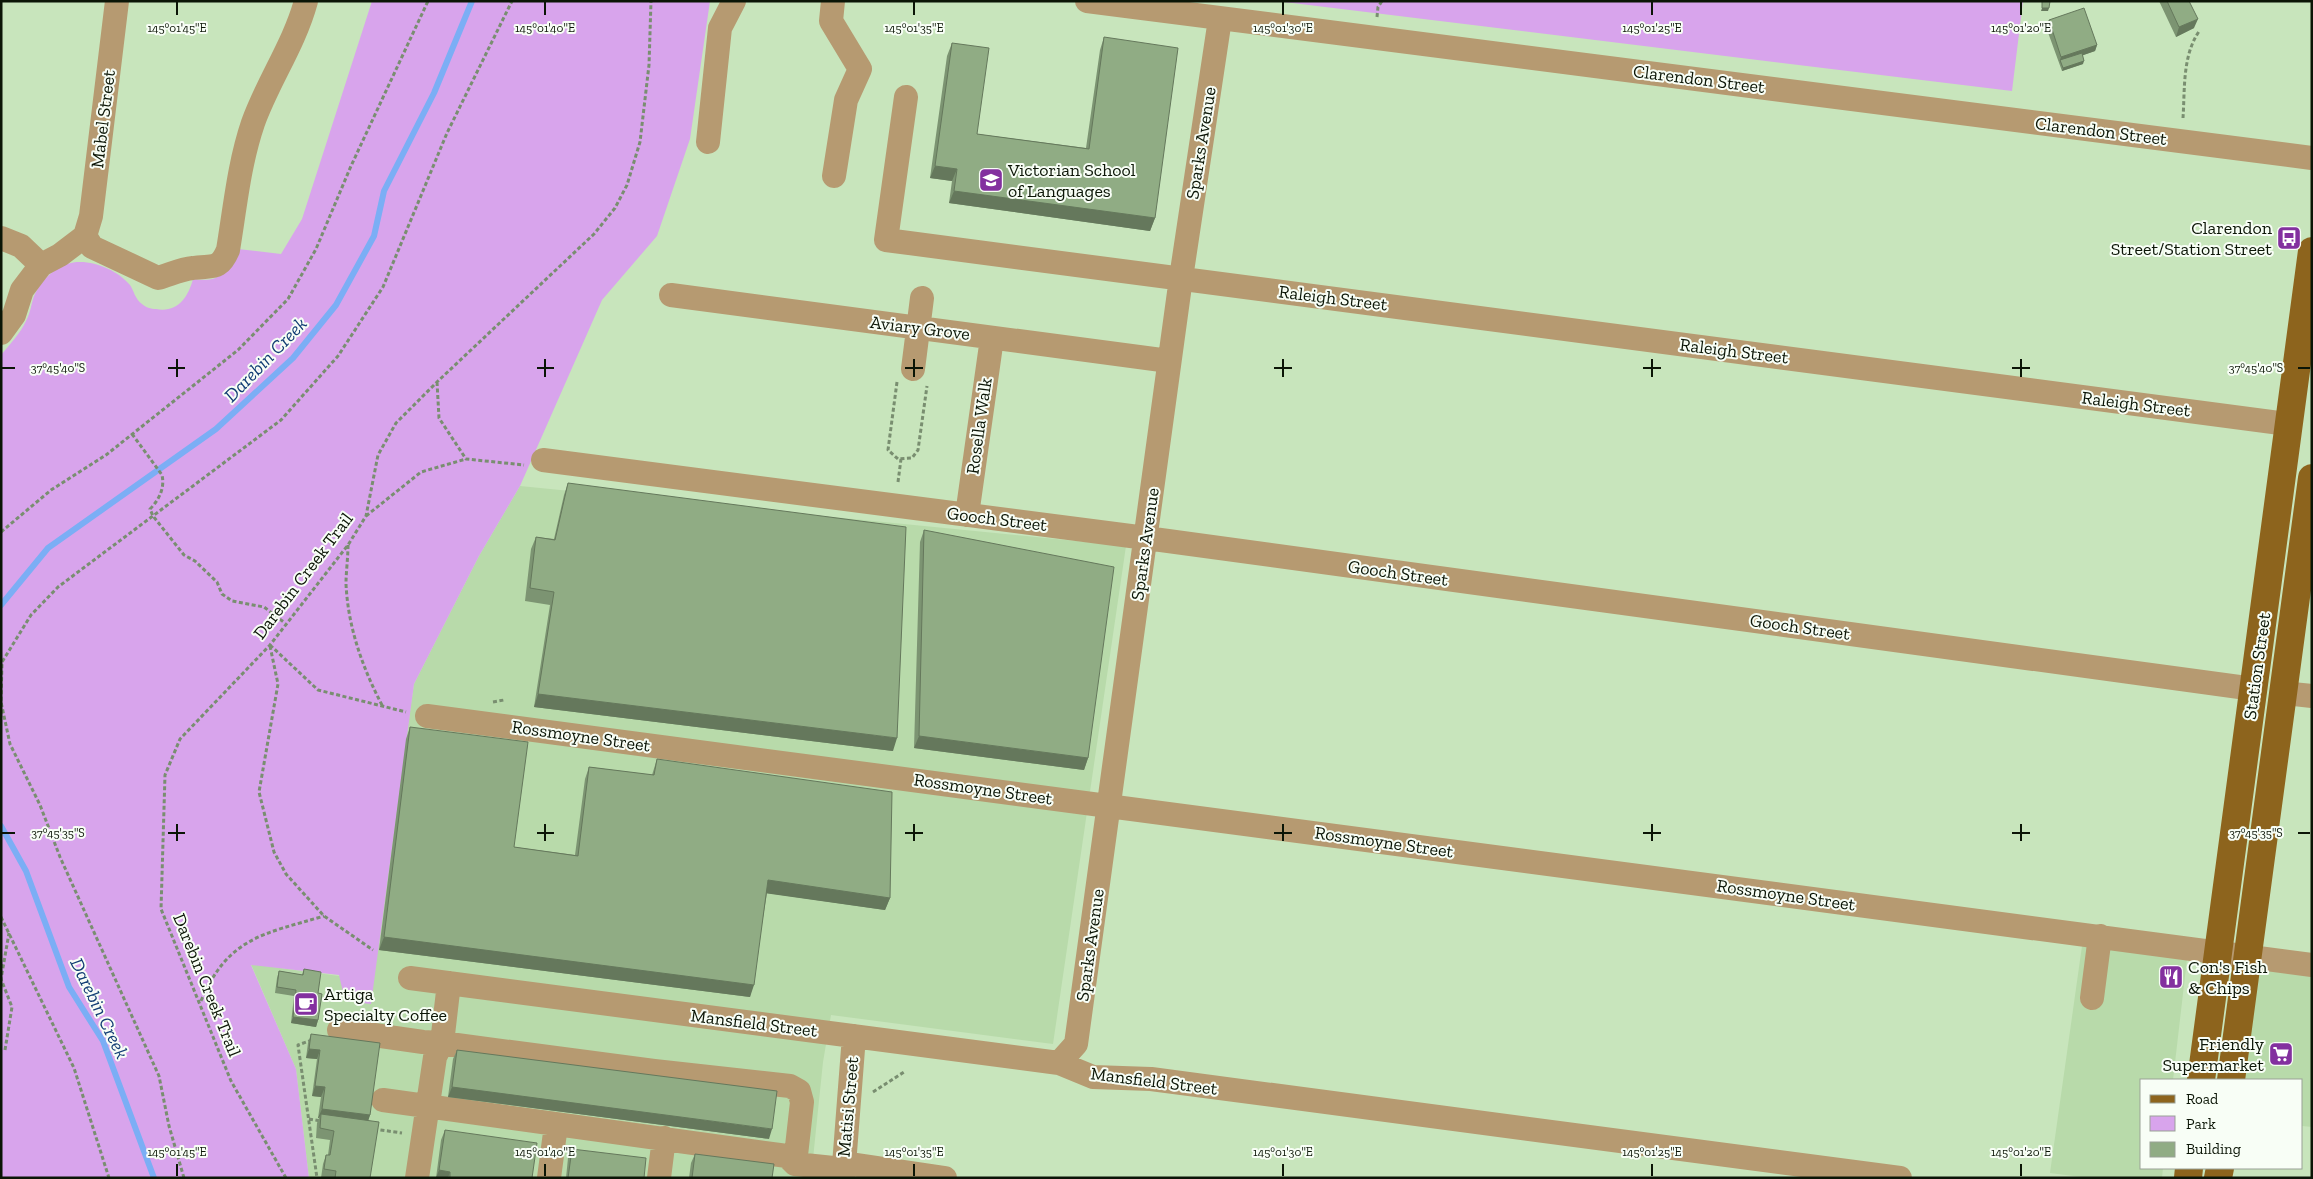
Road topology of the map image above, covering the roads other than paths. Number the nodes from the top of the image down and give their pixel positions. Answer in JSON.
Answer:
{"nodes":[{"id":1,"x":117,"y":1,"type":"edge"},
{"id":2,"x":306,"y":1,"type":"edge"},
{"id":3,"x":734,"y":1,"type":"edge"},
{"id":4,"x":833,"y":1,"type":"edge"},
{"id":5,"x":1087,"y":1,"type":"edge"},
{"id":6,"x":1220,"y":19,"type":"junction"},
{"id":7,"x":906,"y":97,"type":"dead end"},
{"id":8,"x":708,"y":142,"type":"dead end"},
{"id":9,"x":2312,"y":158,"type":"edge"},
{"id":10,"x":834,"y":176,"type":"dead end"},
{"id":11,"x":85,"y":236,"type":"junction"},
{"id":12,"x":1,"y":238,"type":"edge"},
{"id":13,"x":2312,"y":251,"type":"edge"},
{"id":14,"x":41,"y":265,"type":"junction"},
{"id":15,"x":1181,"y":278,"type":"junction"},
{"id":16,"x":671,"y":295,"type":"dead end"},
{"id":17,"x":922,"y":298,"type":"dead end"},
{"id":18,"x":919,"y":328,"type":"junction"},
{"id":19,"x":1,"y":333,"type":"edge"},
{"id":20,"x":992,"y":338,"type":"junction"},
{"id":21,"x":1169,"y":361,"type":"junction"},
{"id":22,"x":913,"y":376,"type":"road end"},
{"id":23,"x":2288,"y":424,"type":"junction"},
{"id":24,"x":543,"y":460,"type":"road end"},
{"id":25,"x":2312,"y":478,"type":"edge"},
{"id":26,"x":967,"y":515,"type":"junction"},
{"id":27,"x":1146,"y":538,"type":"junction"},
{"id":28,"x":2254,"y":689,"type":"junction"},
{"id":29,"x":2283,"y":693,"type":"junction"},
{"id":30,"x":2312,"y":696,"type":"edge"},
{"id":31,"x":427,"y":716,"type":"road end"},
{"id":32,"x":1109,"y":806,"type":"junction"},
{"id":33,"x":2100,"y":936,"type":"junction"},
{"id":34,"x":2218,"y":952,"type":"junction"},
{"id":35,"x":2247,"y":957,"type":"junction"},
{"id":36,"x":2312,"y":965,"type":"edge"},
{"id":37,"x":410,"y":978,"type":"dead end"},
{"id":38,"x":450,"y":983,"type":"junction"},
{"id":39,"x":2092,"y":998,"type":"dead end"},
{"id":40,"x":339,"y":1030,"type":"dead end"},
{"id":41,"x":854,"y":1036,"type":"junction"},
{"id":42,"x":442,"y":1043,"type":"junction"},
{"id":43,"x":1059,"y":1063,"type":"junction"},
{"id":44,"x":2201,"y":1079,"type":"edge"},
{"id":45,"x":2231,"y":1079,"type":"edge"},
{"id":46,"x":382,"y":1100,"type":"dead end"},
{"id":47,"x":428,"y":1107,"type":"junction"},
{"id":48,"x":556,"y":1125,"type":"junction"},
{"id":49,"x":664,"y":1138,"type":"junction"},
{"id":50,"x":789,"y":1166,"type":"edge"},
{"id":51,"x":843,"y":1170,"type":"edge"},
{"id":52,"x":418,"y":1178,"type":"edge"},
{"id":53,"x":549,"y":1178,"type":"edge"},
{"id":54,"x":659,"y":1178,"type":"edge"},
{"id":55,"x":945,"y":1178,"type":"edge"},
{"id":56,"x":1900,"y":1178,"type":"edge"}],
"edges":[{"from":1,"to":11,"type":"street","name":"Mabel Street"},
{"from":2,"to":11,"type":"street"},
{"from":3,"to":8,"type":"street"},
{"from":4,"to":10,"type":"street"},
{"from":5,"to":6,"type":"street","name":"Clarendon Street"},
{"from":6,"to":9,"type":"street","name":"Clarendon Street"},
{"from":6,"to":15,"type":"street","name":"Sparks Avenue"},
{"from":7,"to":15,"type":"street","name":"Raleigh Street"},
{"from":11,"to":14,"type":"street"},
{"from":12,"to":14,"type":"street"},
{"from":13,"to":23,"type":"main road","name":"Station Street"},
{"from":14,"to":19,"type":"street"},
{"from":15,"to":21,"type":"street","name":"Sparks Avenue"},
{"from":15,"to":23,"type":"street","name":"Raleigh Street"},
{"from":16,"to":18,"type":"street","name":"Aviary Grove"},
{"from":17,"to":18,"type":"street"},
{"from":18,"to":20,"type":"street","name":"Aviary Grove"},
{"from":18,"to":22,"type":"street"},
{"from":20,"to":21,"type":"street","name":"Aviary Grove"},
{"from":20,"to":26,"type":"street","name":"Rosella Walk"},
{"from":21,"to":27,"type":"street","name":"Sparks Avenue"},
{"from":23,"to":28,"type":"main road","name":"Station Street"},
{"from":24,"to":26,"type":"street","name":"Gooch Street"},
{"from":25,"to":29,"type":"main road","name":"Station Street"},
{"from":26,"to":27,"type":"street","name":"Gooch Street"},
{"from":27,"to":28,"type":"street","name":"Gooch Street"},
{"from":27,"to":32,"type":"street","name":"Sparks Avenue"},
{"from":28,"to":34,"type":"main road","name":"Station Street"},
{"from":29,"to":30,"type":"street"},
{"from":29,"to":35,"type":"main road","name":"Station Street"},
{"from":31,"to":32,"type":"street","name":"Rossmoyne Street"},
{"from":32,"to":33,"type":"street","name":"Rossmoyne Street"},
{"from":32,"to":43,"type":"street","name":"Sparks Avenue"},
{"from":33,"to":34,"type":"street","name":"Rossmoyne Street"},
{"from":33,"to":39,"type":"street"},
{"from":34,"to":35,"type":"street","name":"Rossmoyne Street"},
{"from":34,"to":44,"type":"main road","name":"Station Street"},
{"from":35,"to":36,"type":"street","name":"Rossmoyne Street"},
{"from":35,"to":45,"type":"main road","name":"Station Street"},
{"from":37,"to":38,"type":"street","name":"Mansfield Street"},
{"from":38,"to":41,"type":"street","name":"Mansfield Street"},
{"from":38,"to":42,"type":"street"},
{"from":40,"to":42,"type":"street"},
{"from":41,"to":43,"type":"street","name":"Mansfield Street"},
{"from":41,"to":51,"type":"street","name":"Matisi Street"},
{"from":42,"to":47,"type":"street"},
{"from":42,"to":50,"type":"street"},
{"from":43,"to":56,"type":"street","name":"Mansfield Street"},
{"from":46,"to":47,"type":"street"},
{"from":47,"to":48,"type":"street"},
{"from":47,"to":52,"type":"street"},
{"from":48,"to":49,"type":"street"},
{"from":48,"to":53,"type":"street"},
{"from":49,"to":50,"type":"street"},
{"from":49,"to":54,"type":"street"},
{"from":50,"to":51,"type":"street"},
{"from":51,"to":55,"type":"street"}]}
